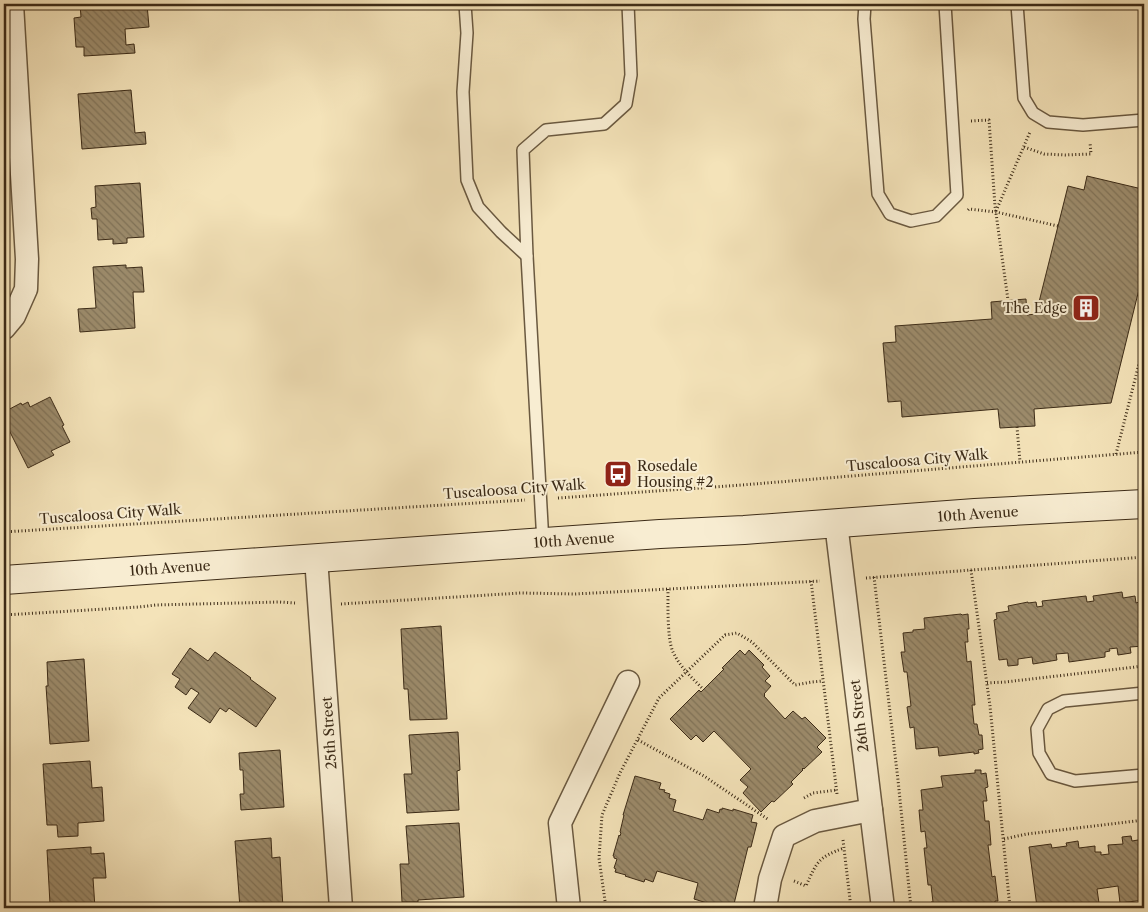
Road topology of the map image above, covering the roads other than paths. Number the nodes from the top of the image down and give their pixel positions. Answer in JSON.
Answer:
{"nodes":[{"id":1,"x":12,"y":4,"type":"edge"},
{"id":2,"x":465,"y":4,"type":"edge"},
{"id":3,"x":628,"y":4,"type":"edge"},
{"id":4,"x":865,"y":4,"type":"edge"},
{"id":5,"x":945,"y":4,"type":"edge"},
{"id":6,"x":1017,"y":4,"type":"edge"},
{"id":7,"x":1144,"y":120,"type":"edge"},
{"id":8,"x":527,"y":256,"type":"junction"},
{"id":9,"x":4,"y":328,"type":"edge"},
{"id":10,"x":1144,"y":504,"type":"edge"},
{"id":11,"x":836,"y":523,"type":"junction"},
{"id":12,"x":544,"y":543,"type":"junction"},
{"id":13,"x":316,"y":558,"type":"junction"},
{"id":14,"x":4,"y":580,"type":"edge"},
{"id":15,"x":628,"y":682,"type":"dead end"},
{"id":16,"x":1144,"y":693,"type":"edge"},
{"id":17,"x":1144,"y":775,"type":"edge"},
{"id":18,"x":871,"y":810,"type":"junction"},
{"id":19,"x":341,"y":908,"type":"edge"},
{"id":20,"x":569,"y":908,"type":"edge"},
{"id":21,"x":765,"y":908,"type":"edge"},
{"id":22,"x":883,"y":908,"type":"edge"}],
"edges":[{"from":1,"to":9,"type":"street"},
{"from":2,"to":8,"type":"lane"},
{"from":3,"to":8,"type":"lane"},
{"from":4,"to":5,"type":"lane"},
{"from":6,"to":7,"type":"lane"},
{"from":8,"to":12,"type":"lane"},
{"from":10,"to":11,"type":"main road","name":"10th Avenue"},
{"from":11,"to":12,"type":"main road","name":"10th Avenue"},
{"from":11,"to":18,"type":"street","name":"26th Street"},
{"from":12,"to":13,"type":"main road","name":"10th Avenue"},
{"from":13,"to":14,"type":"main road","name":"10th Avenue"},
{"from":13,"to":19,"type":"street","name":"25th Street"},
{"from":15,"to":20,"type":"street"},
{"from":16,"to":17,"type":"lane"},
{"from":18,"to":21,"type":"street"},
{"from":18,"to":22,"type":"street","name":"26th Street"}]}
